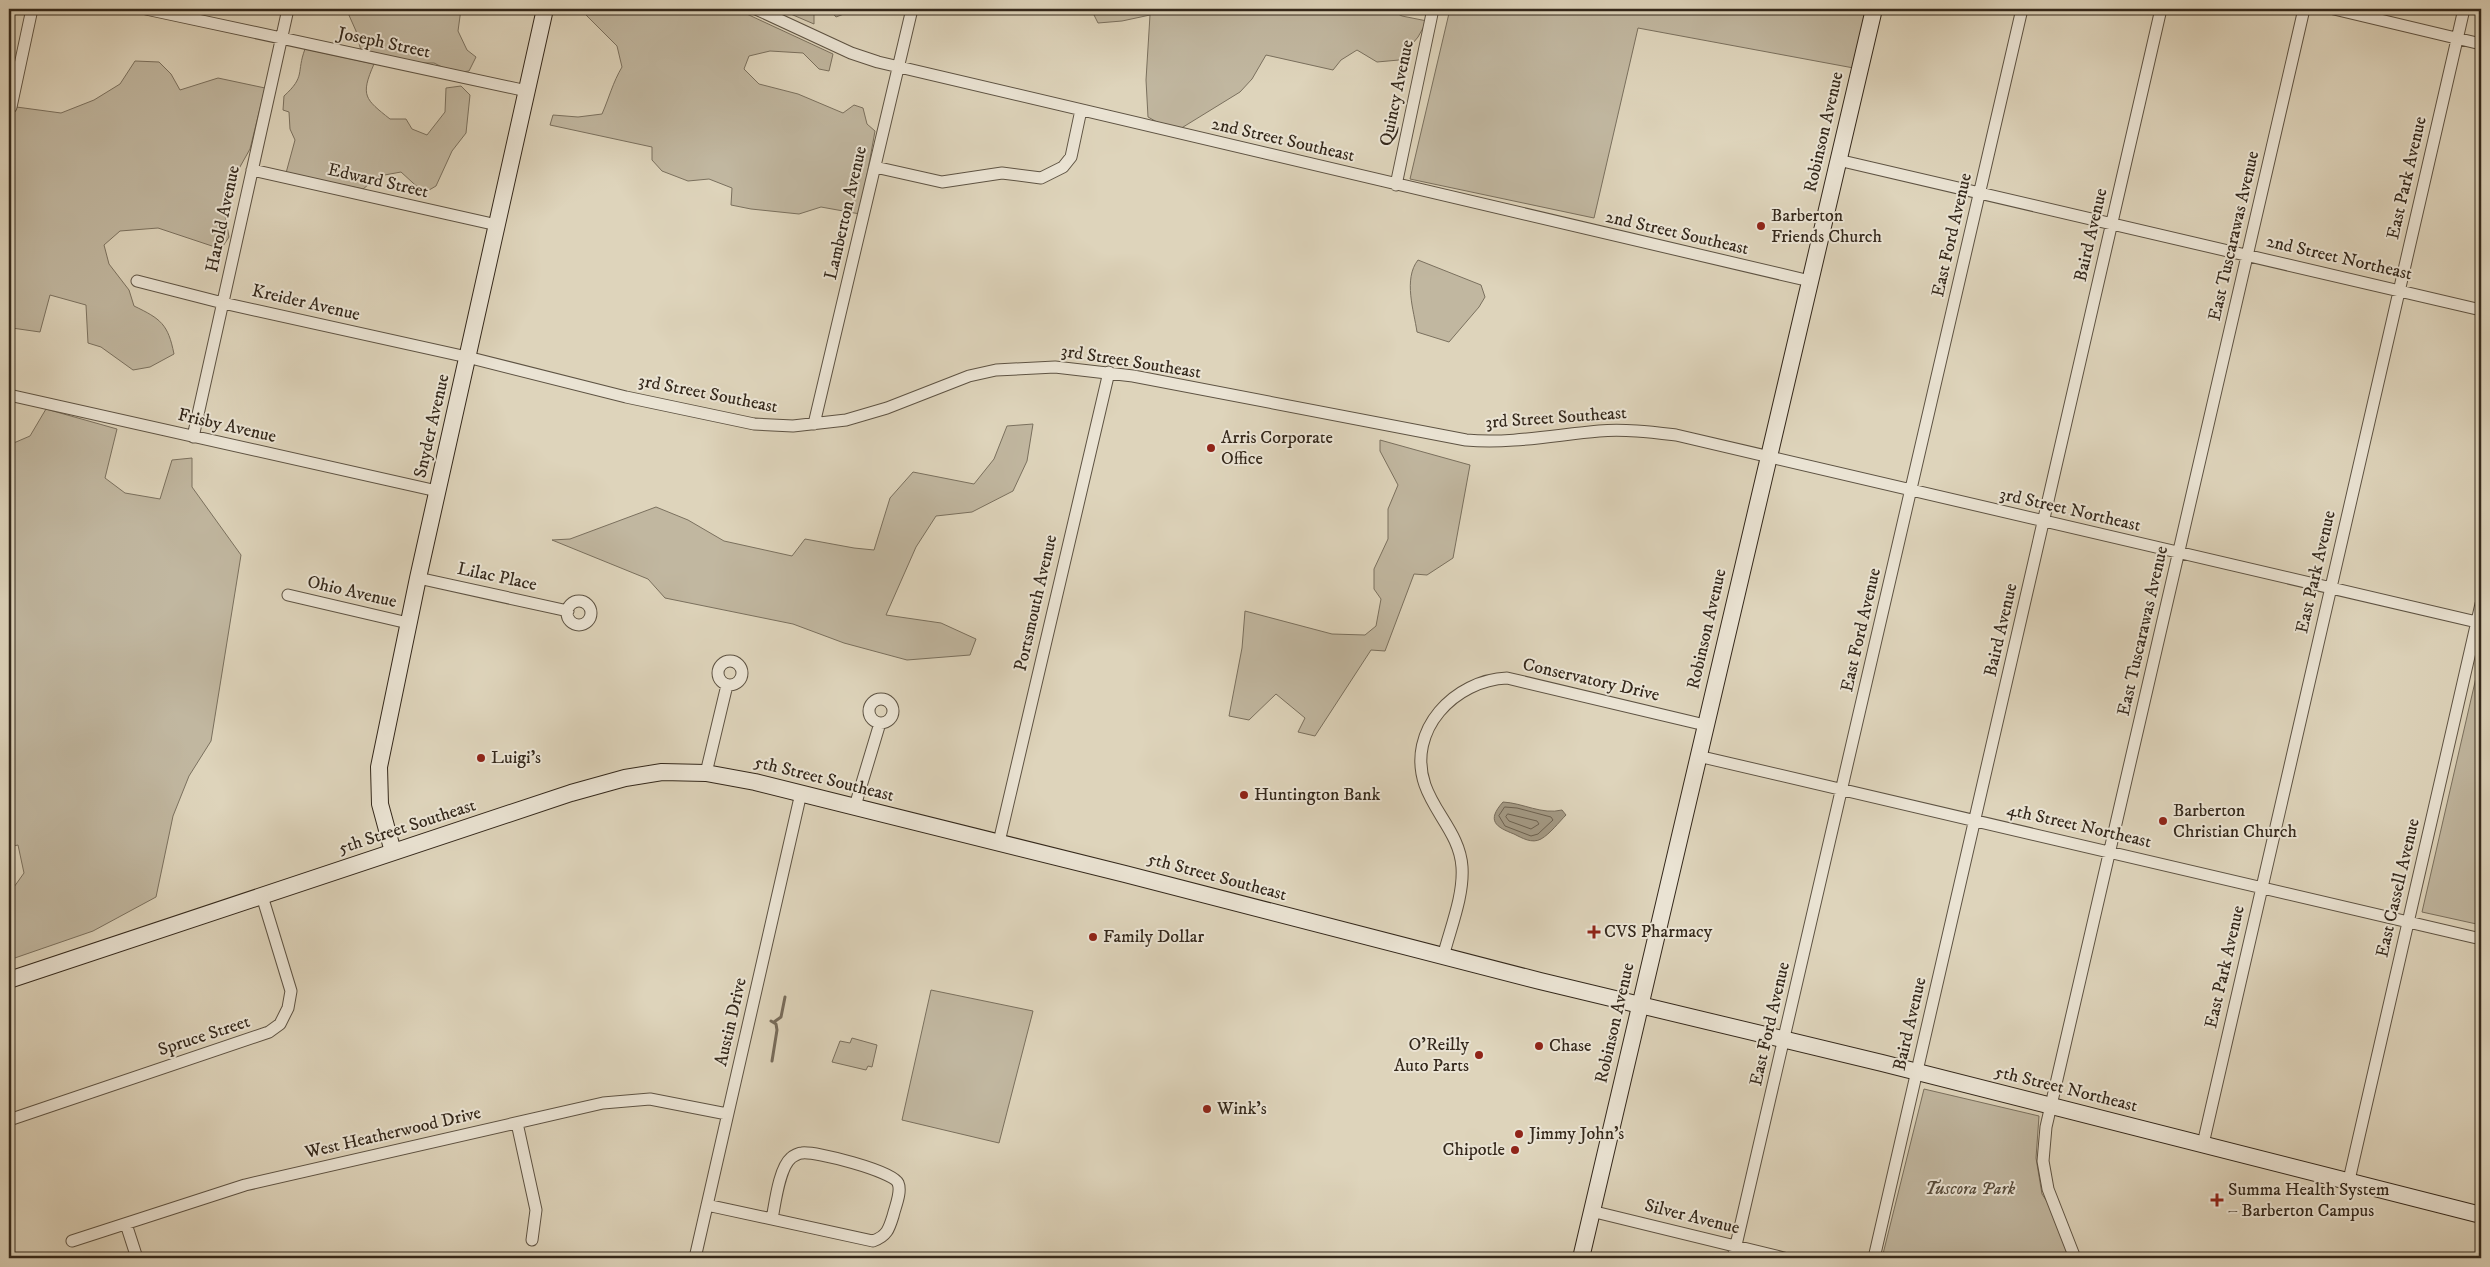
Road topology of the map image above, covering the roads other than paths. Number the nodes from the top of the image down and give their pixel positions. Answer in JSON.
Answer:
{"nodes":[{"id":1,"x":32,"y":9,"type":"edge"},
{"id":2,"x":146,"y":9,"type":"edge"},
{"id":3,"x":288,"y":9,"type":"edge"},
{"id":4,"x":545,"y":9,"type":"edge"},
{"id":5,"x":756,"y":9,"type":"edge"},
{"id":6,"x":912,"y":9,"type":"edge"},
{"id":7,"x":1433,"y":9,"type":"edge"},
{"id":8,"x":1874,"y":9,"type":"edge"},
{"id":9,"x":2022,"y":9,"type":"edge"},
{"id":10,"x":2161,"y":9,"type":"edge"},
{"id":11,"x":2304,"y":9,"type":"edge"},
{"id":12,"x":2334,"y":9,"type":"edge"},
{"id":13,"x":2464,"y":9,"type":"edge"},
{"id":14,"x":282,"y":38,"type":"junction"},
{"id":15,"x":2457,"y":38,"type":"junction"},
{"id":16,"x":2481,"y":44,"type":"edge"},
{"id":17,"x":898,"y":67,"type":"junction"},
{"id":18,"x":527,"y":91,"type":"junction"},
{"id":19,"x":12,"y":107,"type":"dead end"},
{"id":20,"x":1082,"y":110,"type":"junction"},
{"id":21,"x":1838,"y":160,"type":"junction"},
{"id":22,"x":875,"y":167,"type":"junction"},
{"id":23,"x":252,"y":170,"type":"junction"},
{"id":24,"x":1396,"y":185,"type":"junction"},
{"id":25,"x":1980,"y":193,"type":"junction"},
{"id":26,"x":2112,"y":224,"type":"junction"},
{"id":27,"x":497,"y":225,"type":"junction"},
{"id":28,"x":2248,"y":255,"type":"junction"},
{"id":29,"x":137,"y":281,"type":"dead end"},
{"id":30,"x":1810,"y":281,"type":"junction"},
{"id":31,"x":2399,"y":291,"type":"junction"},
{"id":32,"x":223,"y":303,"type":"junction"},
{"id":33,"x":2481,"y":310,"type":"edge"},
{"id":34,"x":467,"y":357,"type":"junction"},
{"id":35,"x":1109,"y":372,"type":"junction"},
{"id":36,"x":9,"y":395,"type":"edge"},
{"id":37,"x":814,"y":424,"type":"junction"},
{"id":38,"x":193,"y":437,"type":"junction"},
{"id":39,"x":1768,"y":458,"type":"junction"},
{"id":40,"x":437,"y":491,"type":"junction"},
{"id":41,"x":1910,"y":491,"type":"junction"},
{"id":42,"x":2043,"y":522,"type":"junction"},
{"id":43,"x":2179,"y":554,"type":"junction"},
{"id":44,"x":418,"y":578,"type":"junction"},
{"id":45,"x":2330,"y":589,"type":"junction"},
{"id":46,"x":288,"y":594,"type":"dead end"},
{"id":47,"x":2481,"y":604,"type":"edge"},
{"id":48,"x":568,"y":611,"type":"dead end"},
{"id":49,"x":408,"y":623,"type":"junction"},
{"id":50,"x":2479,"y":623,"type":"edge"},
{"id":51,"x":727,"y":686,"type":"dead end"},
{"id":52,"x":880,"y":723,"type":"dead end"},
{"id":53,"x":1705,"y":726,"type":"junction"},
{"id":54,"x":1698,"y":756,"type":"junction"},
{"id":55,"x":706,"y":773,"type":"junction"},
{"id":56,"x":1842,"y":791,"type":"junction"},
{"id":57,"x":800,"y":793,"type":"junction"},
{"id":58,"x":855,"y":806,"type":"junction"},
{"id":59,"x":1975,"y":820,"type":"junction"},
{"id":60,"x":998,"y":842,"type":"junction"},
{"id":61,"x":393,"y":852,"type":"junction"},
{"id":62,"x":2110,"y":852,"type":"junction"},
{"id":63,"x":2262,"y":888,"type":"junction"},
{"id":64,"x":262,"y":896,"type":"junction"},
{"id":65,"x":2408,"y":922,"type":"junction"},
{"id":66,"x":2481,"y":939,"type":"edge"},
{"id":67,"x":1443,"y":957,"type":"junction"},
{"id":68,"x":9,"y":980,"type":"edge"},
{"id":69,"x":1640,"y":1005,"type":"junction"},
{"id":70,"x":1784,"y":1040,"type":"junction"},
{"id":71,"x":1917,"y":1072,"type":"junction"},
{"id":72,"x":2052,"y":1106,"type":"junction"},
{"id":73,"x":727,"y":1114,"type":"junction"},
{"id":74,"x":9,"y":1120,"type":"edge"},
{"id":75,"x":517,"y":1123,"type":"junction"},
{"id":76,"x":2202,"y":1144,"type":"junction"},
{"id":77,"x":2349,"y":1180,"type":"junction"},
{"id":78,"x":707,"y":1205,"type":"junction"},
{"id":79,"x":1591,"y":1211,"type":"junction"},
{"id":80,"x":2481,"y":1215,"type":"edge"},
{"id":81,"x":772,"y":1219,"type":"junction"},
{"id":82,"x":126,"y":1224,"type":"junction"},
{"id":83,"x":532,"y":1240,"type":"dead end"},
{"id":84,"x":72,"y":1241,"type":"dead end"},
{"id":85,"x":1736,"y":1246,"type":"junction"},
{"id":86,"x":137,"y":1258,"type":"edge"},
{"id":87,"x":695,"y":1258,"type":"edge"},
{"id":88,"x":1581,"y":1258,"type":"edge"},
{"id":89,"x":1733,"y":1258,"type":"edge"},
{"id":90,"x":1784,"y":1258,"type":"edge"},
{"id":91,"x":1874,"y":1258,"type":"edge"},
{"id":92,"x":2075,"y":1258,"type":"edge"}],
"edges":[{"from":1,"to":19,"type":"street"},
{"from":2,"to":14,"type":"street","name":"Joseph Street"},
{"from":3,"to":14,"type":"street","name":"Harold Avenue"},
{"from":4,"to":18,"type":"main road","name":"Snyder Avenue"},
{"from":5,"to":17,"type":"street","name":"2nd Street Southeast"},
{"from":6,"to":17,"type":"street","name":"Lamberton Avenue"},
{"from":7,"to":24,"type":"street","name":"Quincy Avenue"},
{"from":8,"to":21,"type":"main road","name":"Robinson Avenue"},
{"from":9,"to":25,"type":"street","name":"East Ford Avenue"},
{"from":10,"to":26,"type":"street","name":"Baird Avenue"},
{"from":11,"to":28,"type":"street","name":"East Tuscarawas Avenue"},
{"from":12,"to":15,"type":"street"},
{"from":13,"to":15,"type":"street","name":"East Park Avenue"},
{"from":14,"to":18,"type":"street","name":"Joseph Street"},
{"from":14,"to":23,"type":"street","name":"Harold Avenue"},
{"from":15,"to":16,"type":"street"},
{"from":15,"to":31,"type":"street","name":"East Park Avenue"},
{"from":17,"to":20,"type":"street","name":"2nd Street Southeast"},
{"from":17,"to":22,"type":"street","name":"Lamberton Avenue"},
{"from":18,"to":27,"type":"main road","name":"Snyder Avenue"},
{"from":20,"to":22,"type":"street"},
{"from":20,"to":24,"type":"street","name":"2nd Street Southeast"},
{"from":21,"to":25,"type":"street","name":"2nd Street Northeast"},
{"from":21,"to":30,"type":"main road","name":"Robinson Avenue"},
{"from":22,"to":37,"type":"street","name":"Lamberton Avenue"},
{"from":23,"to":27,"type":"street","name":"Edward Street"},
{"from":23,"to":32,"type":"street","name":"Harold Avenue"},
{"from":24,"to":30,"type":"street","name":"2nd Street Southeast"},
{"from":25,"to":26,"type":"street","name":"2nd Street Northeast"},
{"from":25,"to":41,"type":"street","name":"East Ford Avenue"},
{"from":26,"to":28,"type":"street","name":"2nd Street Northeast"},
{"from":26,"to":42,"type":"street","name":"Baird Avenue"},
{"from":27,"to":34,"type":"main road","name":"Snyder Avenue"},
{"from":28,"to":31,"type":"street","name":"2nd Street Northeast"},
{"from":28,"to":43,"type":"street","name":"East Tuscarawas Avenue"},
{"from":29,"to":32,"type":"street","name":"Kreider Avenue"},
{"from":30,"to":39,"type":"main road","name":"Robinson Avenue"},
{"from":31,"to":33,"type":"street","name":"2nd Street Northeast"},
{"from":31,"to":45,"type":"street","name":"East Park Avenue"},
{"from":32,"to":34,"type":"street","name":"Kreider Avenue"},
{"from":32,"to":38,"type":"street","name":"Harold Avenue"},
{"from":34,"to":37,"type":"street","name":"3rd Street Southeast"},
{"from":34,"to":40,"type":"main road","name":"Snyder Avenue"},
{"from":35,"to":37,"type":"street","name":"3rd Street Southeast"},
{"from":35,"to":39,"type":"street","name":"3rd Street Southeast"},
{"from":35,"to":60,"type":"street","name":"Portsmouth Avenue"},
{"from":36,"to":38,"type":"street","name":"Frisby Avenue"},
{"from":38,"to":40,"type":"street","name":"Frisby Avenue"},
{"from":39,"to":41,"type":"street","name":"3rd Street Northeast"},
{"from":39,"to":53,"type":"main road","name":"Robinson Avenue"},
{"from":40,"to":44,"type":"main road","name":"Snyder Avenue"},
{"from":41,"to":42,"type":"street","name":"3rd Street Northeast"},
{"from":41,"to":56,"type":"street","name":"East Ford Avenue"},
{"from":42,"to":43,"type":"street","name":"3rd Street Northeast"},
{"from":42,"to":59,"type":"street","name":"Baird Avenue"},
{"from":43,"to":45,"type":"street","name":"3rd Street Northeast"},
{"from":43,"to":62,"type":"street","name":"East Tuscarawas Avenue"},
{"from":44,"to":48,"type":"street","name":"Lilac Place"},
{"from":44,"to":49,"type":"main road","name":"Snyder Avenue"},
{"from":45,"to":50,"type":"street","name":"3rd Street Northeast"},
{"from":45,"to":63,"type":"street","name":"East Park Avenue"},
{"from":46,"to":49,"type":"street","name":"Ohio Avenue"},
{"from":47,"to":50,"type":"street","name":"East Cassell Avenue"},
{"from":49,"to":61,"type":"main road","name":"Snyder Avenue"},
{"from":50,"to":65,"type":"street","name":"East Cassell Avenue"},
{"from":51,"to":55,"type":"street"},
{"from":52,"to":58,"type":"street"},
{"from":53,"to":54,"type":"main road","name":"Robinson Avenue"},
{"from":53,"to":67,"type":"street","name":"Conservatory Drive"},
{"from":54,"to":56,"type":"street","name":"4th Street Northeast"},
{"from":54,"to":69,"type":"main road","name":"Robinson Avenue"},
{"from":55,"to":57,"type":"main road","name":"5th Street Southeast"},
{"from":55,"to":61,"type":"main road","name":"5th Street Southeast"},
{"from":56,"to":59,"type":"street","name":"4th Street Northeast"},
{"from":56,"to":70,"type":"street","name":"East Ford Avenue"},
{"from":57,"to":58,"type":"main road","name":"5th Street Southeast"},
{"from":57,"to":73,"type":"street","name":"Austin Drive"},
{"from":58,"to":60,"type":"main road","name":"5th Street Southeast"},
{"from":59,"to":62,"type":"street","name":"4th Street Northeast"},
{"from":59,"to":71,"type":"street","name":"Baird Avenue"},
{"from":60,"to":67,"type":"main road","name":"5th Street Southeast"},
{"from":61,"to":64,"type":"main road","name":"5th Street Southeast"},
{"from":62,"to":63,"type":"street","name":"4th Street Northeast"},
{"from":62,"to":72,"type":"street","name":"East Tuscarawas Avenue"},
{"from":63,"to":65,"type":"street","name":"4th Street Northeast"},
{"from":63,"to":76,"type":"street","name":"East Park Avenue"},
{"from":64,"to":68,"type":"main road","name":"5th Street Southeast"},
{"from":64,"to":74,"type":"street","name":"Spruce Street"},
{"from":65,"to":66,"type":"street","name":"4th Street Northeast"},
{"from":65,"to":77,"type":"street","name":"East Cassell Avenue"},
{"from":67,"to":69,"type":"main road","name":"5th Street Southeast"},
{"from":69,"to":70,"type":"main road","name":"5th Street Northeast"},
{"from":69,"to":79,"type":"main road","name":"Robinson Avenue"},
{"from":70,"to":71,"type":"main road","name":"5th Street Northeast"},
{"from":70,"to":85,"type":"street","name":"East Ford Avenue"},
{"from":71,"to":72,"type":"main road","name":"5th Street Northeast"},
{"from":71,"to":91,"type":"street","name":"Baird Avenue"},
{"from":72,"to":76,"type":"main road","name":"5th Street Northeast"},
{"from":72,"to":92,"type":"street","name":"East Tuscarawas Avenue"},
{"from":73,"to":75,"type":"street","name":"West Heatherwood Drive"},
{"from":73,"to":78,"type":"street","name":"Austin Drive"},
{"from":75,"to":82,"type":"street","name":"West Heatherwood Drive"},
{"from":75,"to":83,"type":"street"},
{"from":76,"to":77,"type":"main road","name":"5th Street Northeast"},
{"from":77,"to":80,"type":"main road","name":"5th Street Northeast"},
{"from":78,"to":81,"type":"street"},
{"from":78,"to":87,"type":"street","name":"Austin Drive"},
{"from":79,"to":85,"type":"street","name":"Silver Avenue"},
{"from":79,"to":88,"type":"main road","name":"Robinson Avenue"},
{"from":81,"to":81,"type":"street"},
{"from":82,"to":84,"type":"street","name":"West Heatherwood Drive"},
{"from":82,"to":86,"type":"street"},
{"from":85,"to":89,"type":"street","name":"East Ford Avenue"},
{"from":85,"to":90,"type":"street","name":"Silver Avenue"}]}
